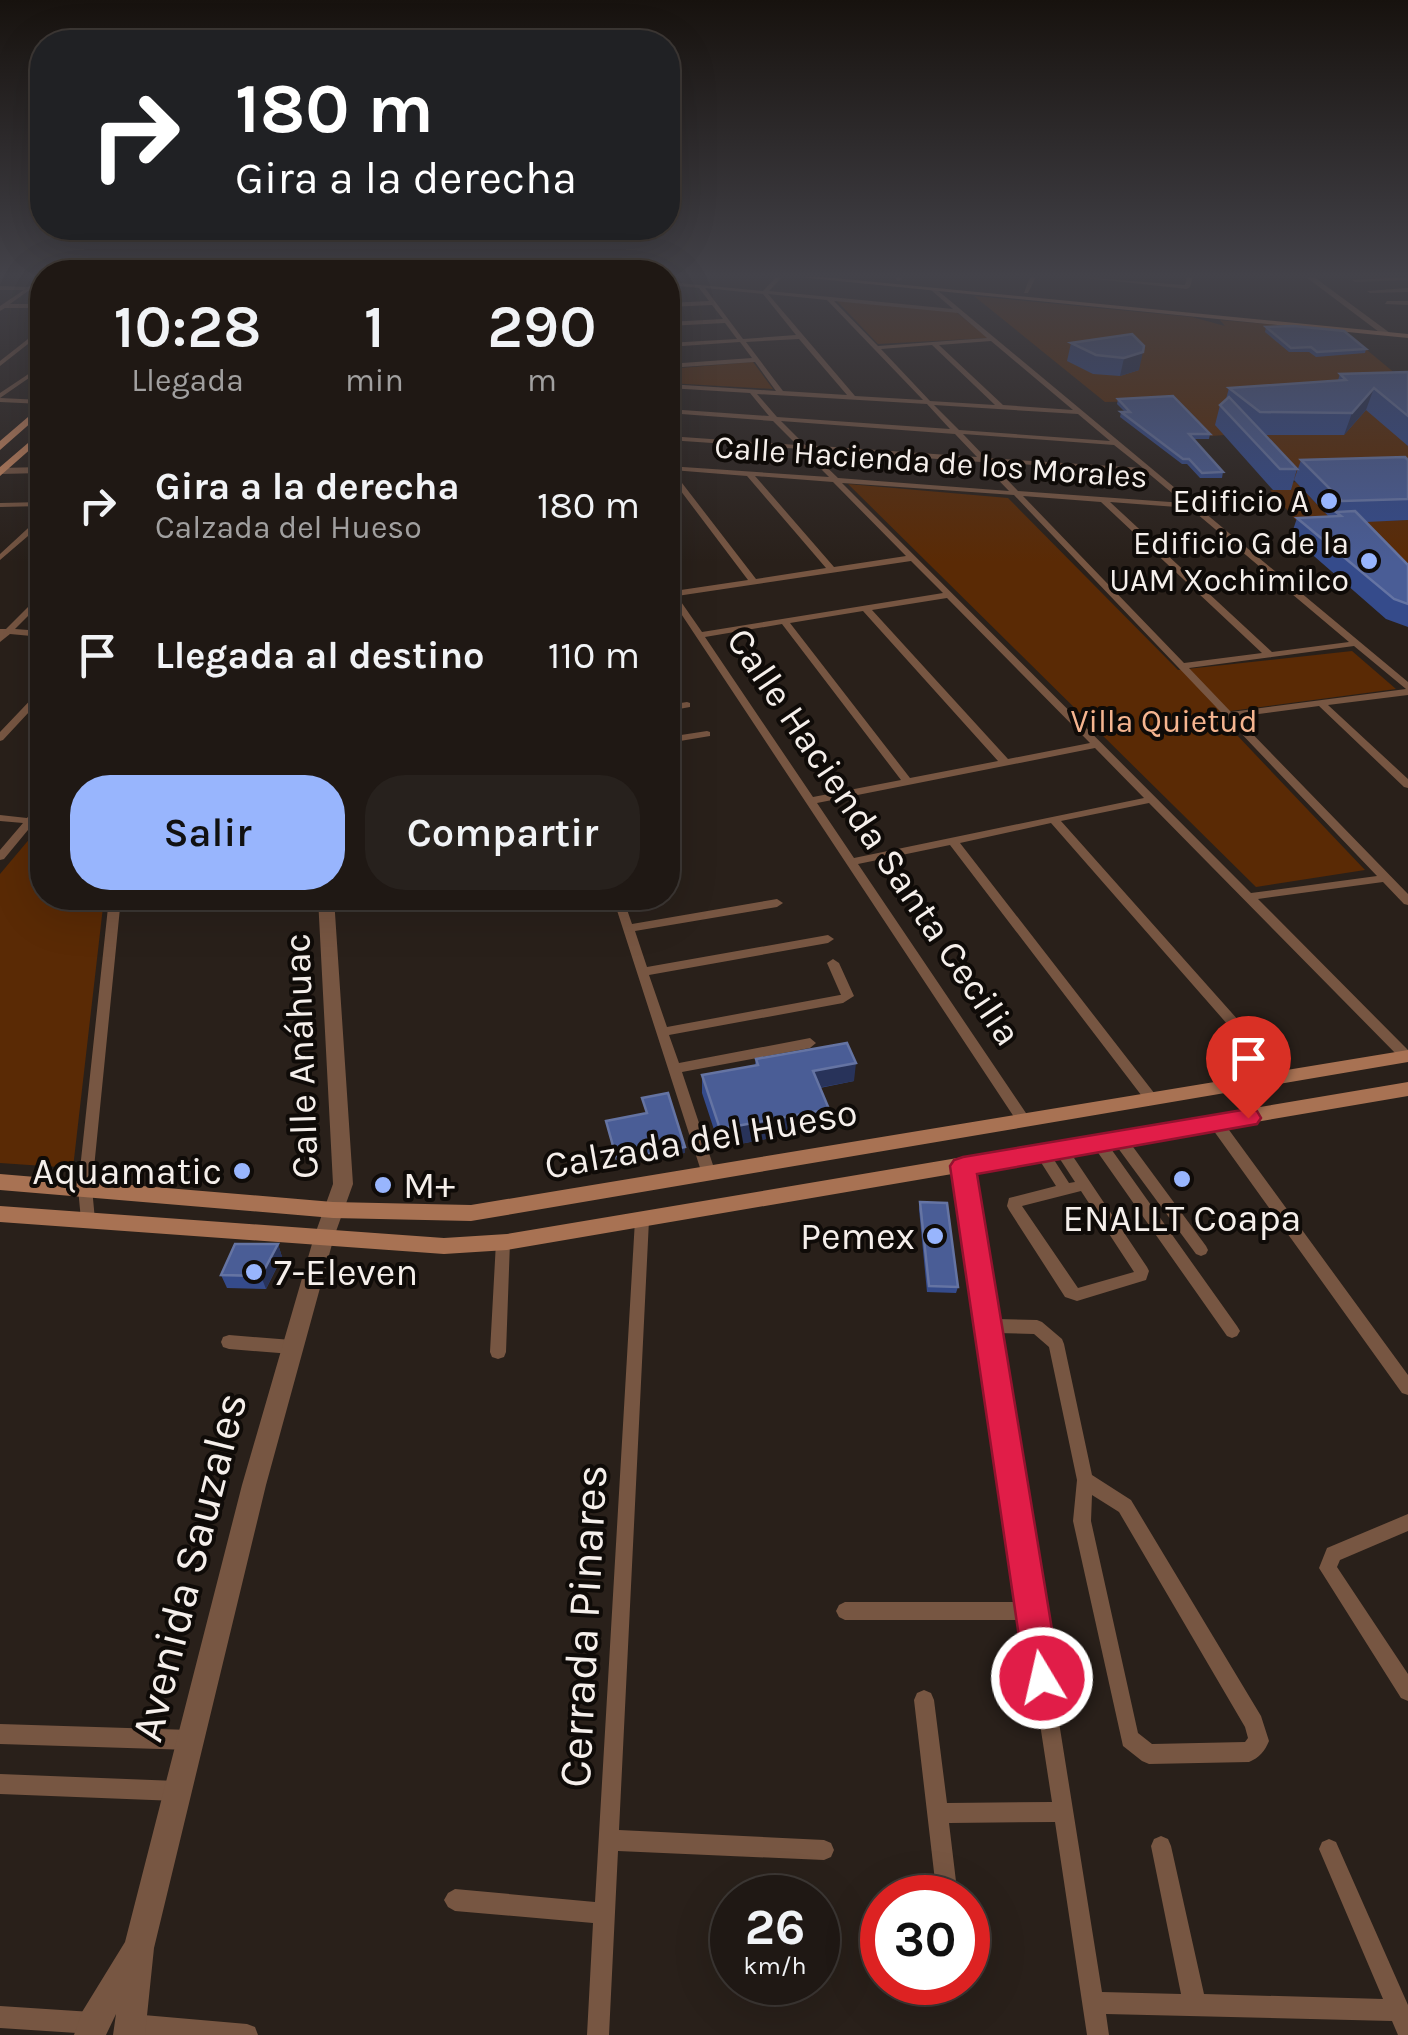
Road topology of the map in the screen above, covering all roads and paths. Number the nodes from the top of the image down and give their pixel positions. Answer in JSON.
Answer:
{"nodes":[{"id":1,"x":766,"y":372,"type":"edge"},
{"id":2,"x":830,"y":372,"type":"edge"},
{"id":3,"x":900,"y":372,"type":"edge"},
{"id":4,"x":964,"y":372,"type":"edge"},
{"id":5,"x":1031,"y":372,"type":"edge"},
{"id":6,"x":30,"y":376,"type":"edge"},
{"id":7,"x":680,"y":387,"type":"edge"},
{"id":8,"x":752,"y":392,"type":"junction"},
{"id":9,"x":782,"y":394,"type":"junction"},
{"id":10,"x":0,"y":398,"type":"edge"},
{"id":11,"x":852,"y":398,"type":"junction"},
{"id":12,"x":929,"y":402,"type":"junction"},
{"id":13,"x":30,"y":403,"type":"edge"},
{"id":14,"x":1001,"y":407,"type":"junction"},
{"id":15,"x":680,"y":412,"type":"edge"},
{"id":16,"x":1078,"y":412,"type":"junction"},
{"id":17,"x":30,"y":417,"type":"edge"},
{"id":18,"x":774,"y":418,"type":"junction"},
{"id":19,"x":955,"y":431,"type":"junction"},
{"id":20,"x":680,"y":439,"type":"edge"},
{"id":21,"x":1114,"y":443,"type":"junction"},
{"id":22,"x":30,"y":445,"type":"edge"},
{"id":23,"x":0,"y":446,"type":"edge"},
{"id":24,"x":806,"y":448,"type":"junction"},
{"id":25,"x":983,"y":460,"type":"junction"},
{"id":26,"x":680,"y":470,"type":"edge"},
{"id":27,"x":30,"y":471,"type":"edge"},
{"id":28,"x":1149,"y":471,"type":"junction"},
{"id":29,"x":1,"y":472,"type":"edge"},
{"id":30,"x":749,"y":474,"type":"junction"},
{"id":31,"x":837,"y":481,"type":"junction"},
{"id":32,"x":680,"y":485,"type":"edge"},
{"id":33,"x":1017,"y":494,"type":"junction"},
{"id":34,"x":1104,"y":500,"type":"junction"},
{"id":35,"x":30,"y":504,"type":"edge"},
{"id":36,"x":0,"y":505,"type":"edge"},
{"id":37,"x":1192,"y":506,"type":"junction"},
{"id":38,"x":30,"y":531,"type":"edge"},
{"id":39,"x":0,"y":558,"type":"edge"},
{"id":40,"x":912,"y":558,"type":"junction"},
{"id":41,"x":832,"y":570,"type":"junction"},
{"id":42,"x":754,"y":582,"type":"junction"},
{"id":43,"x":680,"y":590,"type":"edge"},
{"id":44,"x":949,"y":595,"type":"junction"},
{"id":45,"x":680,"y":605,"type":"edge"},
{"id":46,"x":865,"y":608,"type":"junction"},
{"id":47,"x":30,"y":609,"type":"edge"},
{"id":48,"x":785,"y":622,"type":"junction"},
{"id":49,"x":2,"y":634,"type":"edge"},
{"id":50,"x":30,"y":634,"type":"edge"},
{"id":51,"x":701,"y":635,"type":"junction"},
{"id":52,"x":1352,"y":644,"type":"junction"},
{"id":53,"x":1270,"y":654,"type":"junction"},
{"id":54,"x":1180,"y":666,"type":"junction"},
{"id":55,"x":1408,"y":690,"type":"edge"},
{"id":56,"x":1322,"y":704,"type":"junction"},
{"id":57,"x":687,"y":705,"type":"dead end"},
{"id":58,"x":30,"y":706,"type":"edge"},
{"id":59,"x":680,"y":706,"type":"edge"},
{"id":60,"x":1228,"y":716,"type":"junction"},
{"id":61,"x":707,"y":734,"type":"dead end"},
{"id":62,"x":0,"y":738,"type":"edge"},
{"id":63,"x":680,"y":738,"type":"edge"},
{"id":64,"x":1099,"y":744,"type":"junction"},
{"id":65,"x":1005,"y":762,"type":"junction"},
{"id":66,"x":907,"y":781,"type":"junction"},
{"id":67,"x":1408,"y":785,"type":"edge"},
{"id":68,"x":1152,"y":799,"type":"junction"},
{"id":69,"x":810,"y":801,"type":"junction"},
{"id":70,"x":0,"y":818,"type":"edge"},
{"id":71,"x":30,"y":821,"type":"joint"},
{"id":72,"x":1055,"y":821,"type":"junction"},
{"id":73,"x":954,"y":842,"type":"junction"},
{"id":74,"x":0,"y":856,"type":"edge"},
{"id":75,"x":852,"y":862,"type":"junction"},
{"id":76,"x":1387,"y":878,"type":"junction"},
{"id":77,"x":1250,"y":897,"type":"junction"},
{"id":78,"x":1408,"y":900,"type":"edge"},
{"id":79,"x":777,"y":903,"type":"dead end"},
{"id":80,"x":114,"y":910,"type":"edge"},
{"id":81,"x":327,"y":910,"type":"edge"},
{"id":82,"x":622,"y":910,"type":"edge"},
{"id":83,"x":628,"y":928,"type":"junction"},
{"id":84,"x":828,"y":939,"type":"dead end"},
{"id":85,"x":833,"y":963,"type":"dead end"},
{"id":86,"x":643,"y":972,"type":"junction"},
{"id":87,"x":661,"y":1032,"type":"junction"},
{"id":88,"x":810,"y":1043,"type":"dead end"},
{"id":89,"x":1407,"y":1056,"type":"edge"},
{"id":90,"x":676,"y":1068,"type":"junction"},
{"id":91,"x":1283,"y":1079,"type":"junction"},
{"id":92,"x":1408,"y":1089,"type":"edge"},
{"id":93,"x":1152,"y":1101,"type":"junction"},
{"id":94,"x":1025,"y":1122,"type":"junction"},
{"id":95,"x":1216,"y":1123,"type":"junction"},
{"id":96,"x":1110,"y":1142,"type":"junction"},
{"id":97,"x":1051,"y":1152,"type":"junction"},
{"id":98,"x":963,"y":1166,"type":"junction"},
{"id":99,"x":709,"y":1174,"type":"junction"},
{"id":100,"x":0,"y":1182,"type":"edge"},
{"id":101,"x":1084,"y":1184,"type":"junction"},
{"id":102,"x":85,"y":1188,"type":"junction"},
{"id":103,"x":1066,"y":1190,"type":"junction"},
{"id":104,"x":334,"y":1210,"type":"junction"},
{"id":105,"x":0,"y":1214,"type":"edge"},
{"id":106,"x":88,"y":1220,"type":"junction"},
{"id":107,"x":642,"y":1220,"type":"junction"},
{"id":108,"x":324,"y":1236,"type":"junction"},
{"id":109,"x":502,"y":1242,"type":"junction"},
{"id":110,"x":1201,"y":1250,"type":"dead end"},
{"id":111,"x":988,"y":1326,"type":"junction"},
{"id":112,"x":1232,"y":1331,"type":"dead end"},
{"id":113,"x":229,"y":1342,"type":"dead end"},
{"id":114,"x":292,"y":1347,"type":"junction"},
{"id":115,"x":498,"y":1352,"type":"dead end"},
{"id":116,"x":1408,"y":1388,"type":"edge"},
{"id":117,"x":1085,"y":1480,"type":"junction"},
{"id":118,"x":1408,"y":1522,"type":"edge"},
{"id":119,"x":845,"y":1611,"type":"dead end"},
{"id":120,"x":1032,"y":1611,"type":"junction"},
{"id":121,"x":1408,"y":1691,"type":"edge"},
{"id":122,"x":924,"y":1700,"type":"dead end"},
{"id":123,"x":0,"y":1734,"type":"edge"},
{"id":124,"x":191,"y":1740,"type":"junction"},
{"id":125,"x":0,"y":1784,"type":"edge"},
{"id":126,"x":178,"y":1791,"type":"junction"},
{"id":127,"x":1063,"y":1812,"type":"junction"},
{"id":128,"x":938,"y":1813,"type":"junction"},
{"id":129,"x":609,"y":1840,"type":"junction"},
{"id":130,"x":1162,"y":1846,"type":"dead end"},
{"id":131,"x":824,"y":1850,"type":"dead end"},
{"id":132,"x":1328,"y":1850,"type":"dead end"},
{"id":133,"x":945,"y":1875,"type":"edge"},
{"id":134,"x":455,"y":1900,"type":"dead end"},
{"id":135,"x":605,"y":1913,"type":"junction"},
{"id":136,"x":139,"y":1948,"type":"junction"},
{"id":137,"x":1093,"y":2003,"type":"junction"},
{"id":138,"x":1195,"y":2006,"type":"junction"},
{"id":139,"x":0,"y":2017,"type":"edge"},
{"id":140,"x":1404,"y":2020,"type":"edge"},
{"id":141,"x":91,"y":2029,"type":"edge"},
{"id":142,"x":130,"y":2030,"type":"edge"},
{"id":143,"x":248,"y":2035,"type":"edge"},
{"id":144,"x":598,"y":2035,"type":"edge"},
{"id":145,"x":1098,"y":2035,"type":"edge"}],
"edges":[{"from":1,"to":9,"type":"street"},
{"from":2,"to":11,"type":"street"},
{"from":3,"to":12,"type":"street"},
{"from":4,"to":14,"type":"street"},
{"from":5,"to":16,"type":"street"},
{"from":6,"to":10,"type":"street"},
{"from":7,"to":8,"type":"street"},
{"from":8,"to":9,"type":"street"},
{"from":8,"to":18,"type":"street"},
{"from":9,"to":11,"type":"street"},
{"from":10,"to":13,"type":"street"},
{"from":11,"to":12,"type":"street"},
{"from":12,"to":14,"type":"street"},
{"from":12,"to":19,"type":"street"},
{"from":14,"to":16,"type":"street"},
{"from":15,"to":18,"type":"street"},
{"from":16,"to":21,"type":"street"},
{"from":17,"to":23,"type":"main road"},
{"from":18,"to":19,"type":"street"},
{"from":18,"to":24,"type":"street"},
{"from":19,"to":21,"type":"street"},
{"from":19,"to":25,"type":"street"},
{"from":20,"to":24,"type":"street"},
{"from":21,"to":28,"type":"street"},
{"from":22,"to":29,"type":"main road"},
{"from":24,"to":25,"type":"street"},
{"from":24,"to":31,"type":"street"},
{"from":25,"to":28,"type":"street"},
{"from":25,"to":33,"type":"street"},
{"from":26,"to":30,"type":"street","name":"Calle Hacienda de los Morales"},
{"from":27,"to":29,"type":"street"},
{"from":28,"to":37,"type":"street"},
{"from":30,"to":31,"type":"street","name":"Calle Hacienda de los Morales"},
{"from":30,"to":41,"type":"street"},
{"from":31,"to":33,"type":"street","name":"Calle Hacienda de los Morales"},
{"from":31,"to":40,"type":"street"},
{"from":32,"to":42,"type":"street"},
{"from":33,"to":34,"type":"street","name":"Calle Hacienda de los Morales"},
{"from":33,"to":54,"type":"street"},
{"from":34,"to":37,"type":"street","name":"Calle Hacienda de los Morales"},
{"from":34,"to":53,"type":"street"},
{"from":35,"to":36,"type":"street"},
{"from":37,"to":52,"type":"street"},
{"from":38,"to":39,"type":"street"},
{"from":40,"to":41,"type":"street"},
{"from":40,"to":44,"type":"street"},
{"from":41,"to":42,"type":"street"},
{"from":42,"to":43,"type":"street"},
{"from":44,"to":46,"type":"street"},
{"from":44,"to":64,"type":"street"},
{"from":45,"to":51,"type":"street","name":"Calle Hacienda Santa Cecilia"},
{"from":46,"to":48,"type":"street"},
{"from":46,"to":65,"type":"street"},
{"from":47,"to":49,"type":"street"},
{"from":48,"to":51,"type":"street"},
{"from":48,"to":66,"type":"street"},
{"from":49,"to":50,"type":"street"},
{"from":51,"to":69,"type":"street","name":"Calle Hacienda Santa Cecilia"},
{"from":52,"to":53,"type":"street"},
{"from":52,"to":55,"type":"street"},
{"from":53,"to":54,"type":"street"},
{"from":54,"to":60,"type":"street"},
{"from":55,"to":56,"type":"street"},
{"from":56,"to":60,"type":"street"},
{"from":56,"to":67,"type":"street"},
{"from":57,"to":59,"type":"street"},
{"from":58,"to":62,"type":"street"},
{"from":60,"to":76,"type":"street"},
{"from":61,"to":63,"type":"street"},
{"from":64,"to":65,"type":"street"},
{"from":64,"to":68,"type":"street"},
{"from":65,"to":66,"type":"street"},
{"from":66,"to":69,"type":"street"},
{"from":68,"to":72,"type":"street"},
{"from":68,"to":77,"type":"street"},
{"from":69,"to":75,"type":"street","name":"Calle Hacienda Santa Cecilia"},
{"from":70,"to":71,"type":"street"},
{"from":71,"to":74,"type":"street"},
{"from":72,"to":73,"type":"street"},
{"from":72,"to":91,"type":"street"},
{"from":73,"to":75,"type":"street"},
{"from":73,"to":93,"type":"street"},
{"from":75,"to":94,"type":"street","name":"Calle Hacienda Santa Cecilia"},
{"from":76,"to":77,"type":"street"},
{"from":76,"to":78,"type":"street"},
{"from":77,"to":89,"type":"street"},
{"from":79,"to":83,"type":"street"},
{"from":80,"to":102,"type":"street"},
{"from":81,"to":104,"type":"street","name":"Calle Anáhuac"},
{"from":82,"to":83,"type":"street"},
{"from":83,"to":86,"type":"street"},
{"from":84,"to":86,"type":"street"},
{"from":85,"to":87,"type":"street"},
{"from":86,"to":87,"type":"street"},
{"from":87,"to":90,"type":"street"},
{"from":88,"to":90,"type":"street"},
{"from":89,"to":91,"type":"main road","name":"Calzada del Hueso"},
{"from":90,"to":99,"type":"street"},
{"from":91,"to":93,"type":"main road","name":"Calzada del Hueso"},
{"from":92,"to":95,"type":"main road","name":"Calzada del Hueso"},
{"from":93,"to":94,"type":"main road","name":"Calzada del Hueso"},
{"from":94,"to":99,"type":"main road","name":"Calzada del Hueso"},
{"from":95,"to":96,"type":"main road","name":"Calzada del Hueso"},
{"from":95,"to":116,"type":"street"},
{"from":96,"to":97,"type":"main road","name":"Calzada del Hueso"},
{"from":96,"to":110,"type":"street"},
{"from":96,"to":112,"type":"street"},
{"from":97,"to":98,"type":"main road","name":"Calzada del Hueso"},
{"from":97,"to":101,"type":"street"},
{"from":97,"to":103,"type":"street"},
{"from":98,"to":107,"type":"main road","name":"Calzada del Hueso"},
{"from":98,"to":111,"type":"street"},
{"from":99,"to":104,"type":"main road","name":"Calzada del Hueso"},
{"from":100,"to":102,"type":"main road","name":"Calzada del Hueso"},
{"from":101,"to":103,"type":"street"},
{"from":101,"to":103,"type":"street"},
{"from":102,"to":104,"type":"main road","name":"Calzada del Hueso"},
{"from":102,"to":106,"type":"street"},
{"from":104,"to":108,"type":"street","name":"Avenida Sauzales"},
{"from":105,"to":106,"type":"main road","name":"Calzada del Hueso"},
{"from":106,"to":108,"type":"main road","name":"Calzada del Hueso"},
{"from":107,"to":109,"type":"main road","name":"Calzada del Hueso"},
{"from":107,"to":129,"type":"street","name":"Cerrada Pinares"},
{"from":108,"to":109,"type":"main road","name":"Calzada del Hueso"},
{"from":108,"to":114,"type":"street","name":"Avenida Sauzales"},
{"from":109,"to":115,"type":"street"},
{"from":111,"to":117,"type":"street"},
{"from":111,"to":120,"type":"street"},
{"from":113,"to":114,"type":"street"},
{"from":114,"to":124,"type":"street","name":"Avenida Sauzales"},
{"from":117,"to":117,"type":"street"},
{"from":118,"to":121,"type":"street"},
{"from":119,"to":120,"type":"street"},
{"from":120,"to":127,"type":"street"},
{"from":122,"to":128,"type":"street"},
{"from":123,"to":124,"type":"street"},
{"from":124,"to":126,"type":"street","name":"Avenida Sauzales"},
{"from":125,"to":126,"type":"street"},
{"from":126,"to":136,"type":"street","name":"Avenida Sauzales"},
{"from":127,"to":128,"type":"street"},
{"from":127,"to":137,"type":"street"},
{"from":128,"to":133,"type":"street"},
{"from":129,"to":131,"type":"street"},
{"from":129,"to":135,"type":"street","name":"Cerrada Pinares"},
{"from":130,"to":138,"type":"street"},
{"from":132,"to":140,"type":"street"},
{"from":134,"to":135,"type":"street"},
{"from":135,"to":144,"type":"street","name":"Cerrada Pinares"},
{"from":136,"to":141,"type":"street","name":"Avenida Sauzales"},
{"from":136,"to":142,"type":"street","name":"Avenida Sauzales"},
{"from":137,"to":138,"type":"street"},
{"from":137,"to":145,"type":"street"},
{"from":138,"to":140,"type":"street"},
{"from":139,"to":141,"type":"street"},
{"from":141,"to":142,"type":"street"},
{"from":142,"to":143,"type":"street"}]}
